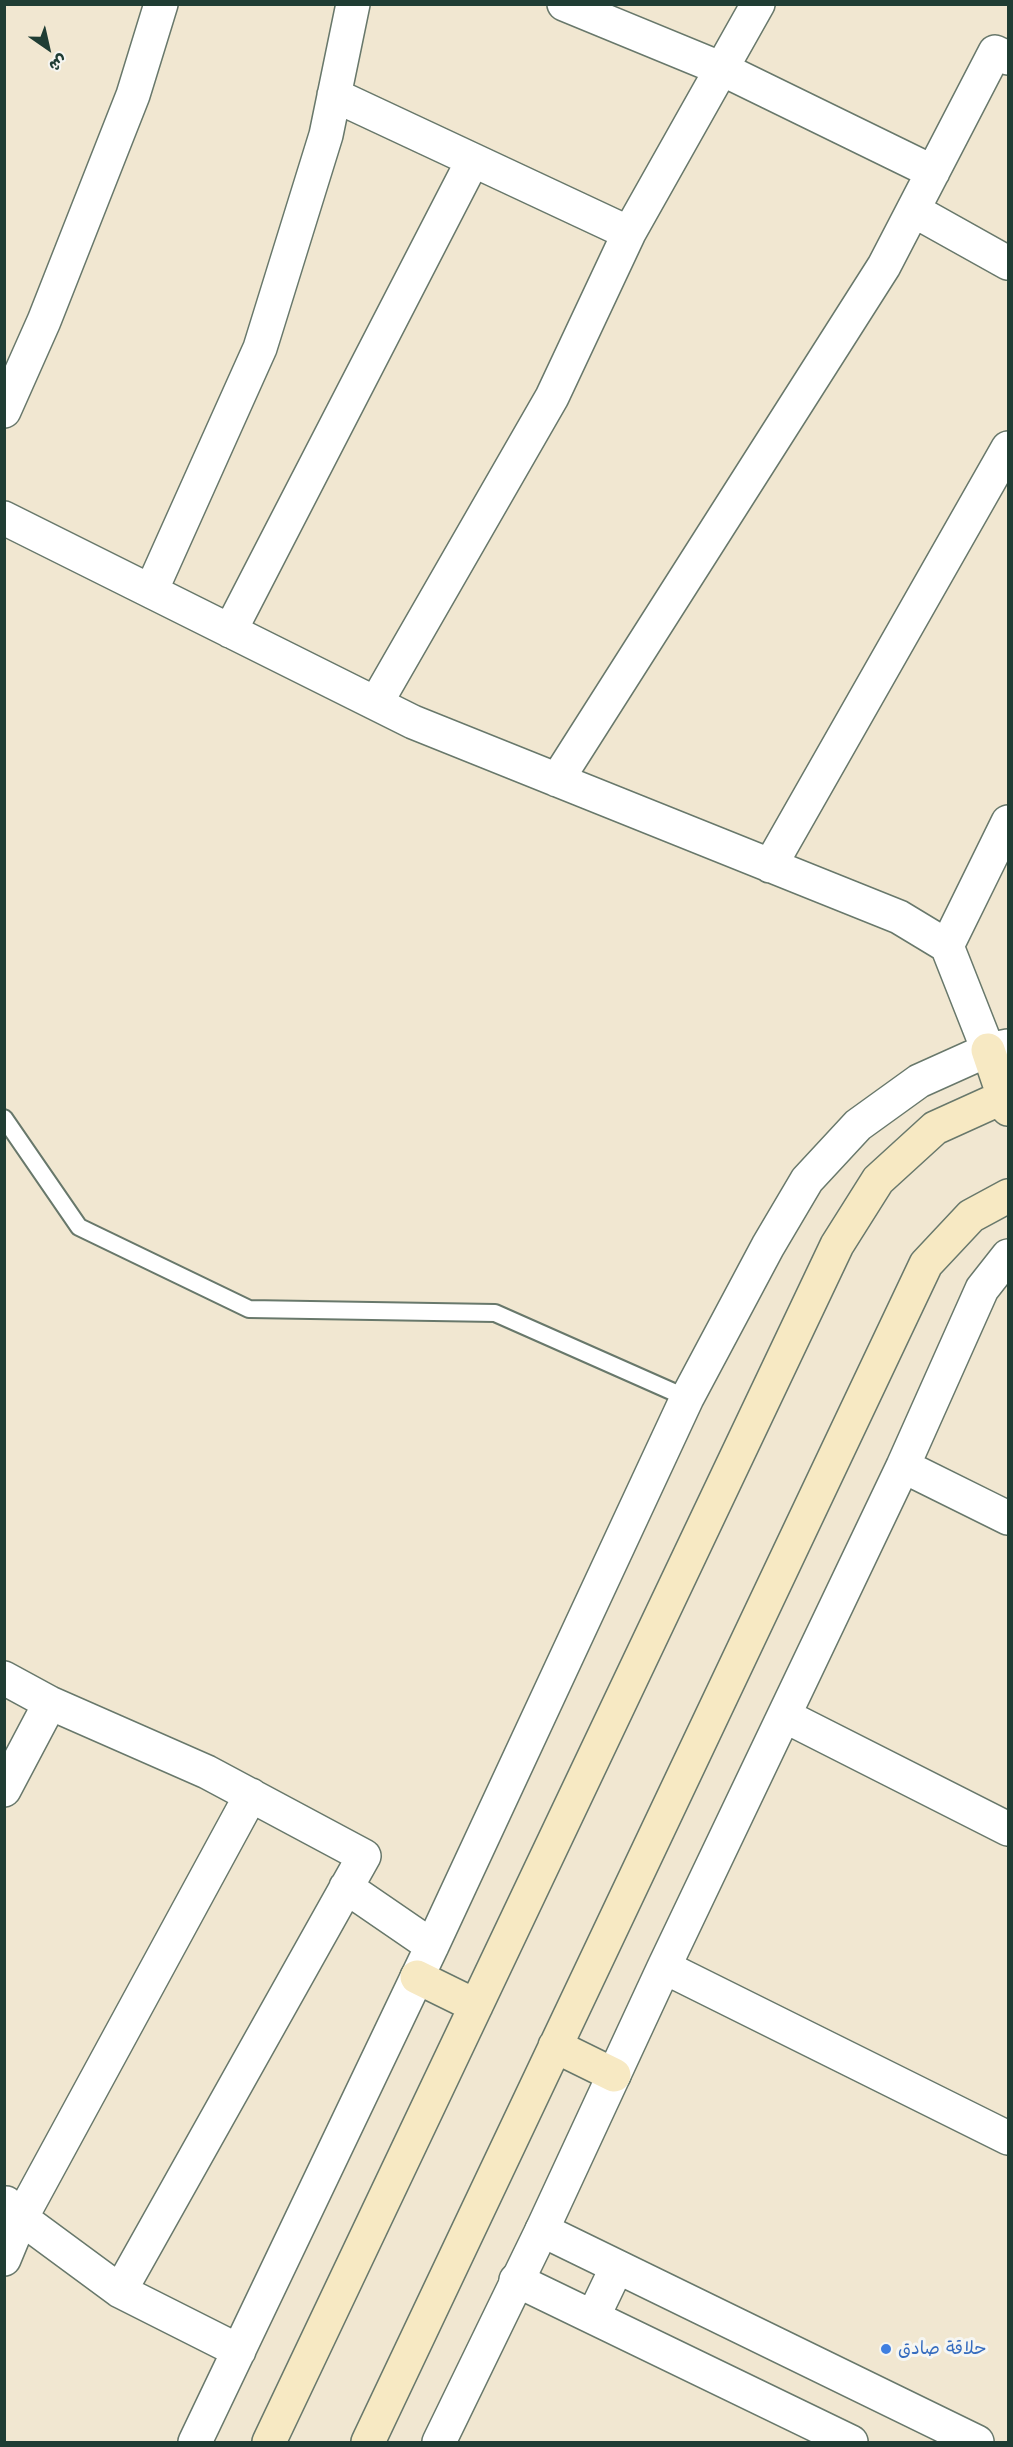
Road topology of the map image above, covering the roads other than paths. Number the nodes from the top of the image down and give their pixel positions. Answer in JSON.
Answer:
{"nodes":[{"id":1,"x":161,"y":4,"type":"edge"},
{"id":2,"x":352,"y":4,"type":"edge"},
{"id":3,"x":564,"y":4,"type":"edge"},
{"id":4,"x":758,"y":4,"type":"edge"},
{"id":5,"x":1008,"y":58,"type":"edge"},
{"id":6,"x":722,"y":69,"type":"junction"},
{"id":7,"x":334,"y":95,"type":"junction"},
{"id":8,"x":473,"y":160,"type":"junction"},
{"id":9,"x":933,"y":172,"type":"junction"},
{"id":10,"x":913,"y":210,"type":"junction"},
{"id":11,"x":629,"y":233,"type":"junction"},
{"id":12,"x":1008,"y":263,"type":"edge"},
{"id":13,"x":4,"y":411,"type":"edge"},
{"id":14,"x":1008,"y":448,"type":"edge"},
{"id":15,"x":4,"y":518,"type":"edge"},
{"id":16,"x":151,"y":591,"type":"junction"},
{"id":17,"x":230,"y":631,"type":"junction"},
{"id":18,"x":376,"y":703,"type":"junction"},
{"id":19,"x":557,"y":780,"type":"junction"},
{"id":20,"x":1008,"y":822,"type":"edge"},
{"id":21,"x":770,"y":866,"type":"junction"},
{"id":22,"x":947,"y":946,"type":"junction"},
{"id":23,"x":998,"y":1048,"type":"edge"},
{"id":24,"x":1007,"y":1100,"type":"edge"},
{"id":25,"x":4,"y":1118,"type":"edge"},
{"id":26,"x":1008,"y":1196,"type":"edge"},
{"id":27,"x":1008,"y":1256,"type":"edge"},
{"id":28,"x":687,"y":1398,"type":"junction"},
{"id":29,"x":903,"y":1466,"type":"junction"},
{"id":30,"x":1008,"y":1518,"type":"edge"},
{"id":31,"x":4,"y":1678,"type":"edge"},
{"id":32,"x":50,"y":1703,"type":"junction"},
{"id":33,"x":784,"y":1716,"type":"junction"},
{"id":34,"x":4,"y":1790,"type":"edge"},
{"id":35,"x":251,"y":1795,"type":"junction"},
{"id":36,"x":1008,"y":1829,"type":"edge"},
{"id":37,"x":346,"y":1887,"type":"junction"},
{"id":38,"x":432,"y":1946,"type":"junction"},
{"id":39,"x":664,"y":1967,"type":"junction"},
{"id":40,"x":417,"y":1977,"type":"junction"},
{"id":41,"x":476,"y":2006,"type":"junction"},
{"id":42,"x":555,"y":2046,"type":"junction"},
{"id":43,"x":614,"y":2074,"type":"junction"},
{"id":44,"x":1008,"y":2138,"type":"edge"},
{"id":45,"x":13,"y":2210,"type":"edge"},
{"id":46,"x":542,"y":2230,"type":"junction"},
{"id":47,"x":4,"y":2259,"type":"edge"},
{"id":48,"x":617,"y":2267,"type":"junction"},
{"id":49,"x":516,"y":2280,"type":"junction"},
{"id":50,"x":120,"y":2291,"type":"junction"},
{"id":51,"x":593,"y":2317,"type":"junction"},
{"id":52,"x":239,"y":2351,"type":"junction"},
{"id":53,"x":195,"y":2442,"type":"edge"},
{"id":54,"x":269,"y":2442,"type":"edge"},
{"id":55,"x":368,"y":2442,"type":"edge"},
{"id":56,"x":439,"y":2442,"type":"edge"},
{"id":57,"x":851,"y":2442,"type":"edge"},
{"id":58,"x":977,"y":2442,"type":"edge"}],
"edges":[{"from":1,"to":13,"type":"street"},
{"from":2,"to":7,"type":"street"},
{"from":3,"to":6,"type":"street"},
{"from":4,"to":6,"type":"street"},
{"from":5,"to":9,"type":"street"},
{"from":6,"to":9,"type":"street"},
{"from":6,"to":11,"type":"street"},
{"from":7,"to":8,"type":"street"},
{"from":7,"to":16,"type":"street"},
{"from":8,"to":11,"type":"street"},
{"from":8,"to":17,"type":"street"},
{"from":9,"to":10,"type":"street"},
{"from":10,"to":12,"type":"street"},
{"from":10,"to":19,"type":"street"},
{"from":11,"to":18,"type":"street"},
{"from":14,"to":21,"type":"street"},
{"from":15,"to":16,"type":"street"},
{"from":16,"to":17,"type":"street"},
{"from":17,"to":18,"type":"street"},
{"from":18,"to":19,"type":"street"},
{"from":19,"to":21,"type":"street"},
{"from":20,"to":22,"type":"street"},
{"from":21,"to":22,"type":"street"},
{"from":22,"to":23,"type":"street"},
{"from":23,"to":24,"type":"main road"},
{"from":23,"to":28,"type":"street"},
{"from":24,"to":41,"type":"main road"},
{"from":25,"to":28,"type":"lane"},
{"from":26,"to":42,"type":"main road"},
{"from":27,"to":29,"type":"street"},
{"from":28,"to":38,"type":"street"},
{"from":29,"to":30,"type":"street"},
{"from":29,"to":33,"type":"street"},
{"from":31,"to":32,"type":"street"},
{"from":32,"to":34,"type":"street"},
{"from":32,"to":35,"type":"street"},
{"from":33,"to":36,"type":"street"},
{"from":33,"to":39,"type":"street"},
{"from":35,"to":37,"type":"street"},
{"from":35,"to":45,"type":"street"},
{"from":37,"to":38,"type":"street"},
{"from":37,"to":50,"type":"street"},
{"from":38,"to":40,"type":"street"},
{"from":39,"to":43,"type":"street"},
{"from":39,"to":44,"type":"street"},
{"from":40,"to":41,"type":"main road"},
{"from":40,"to":52,"type":"street"},
{"from":41,"to":54,"type":"main road"},
{"from":42,"to":43,"type":"main road"},
{"from":42,"to":55,"type":"main road"},
{"from":43,"to":46,"type":"street"},
{"from":45,"to":47,"type":"street"},
{"from":45,"to":50,"type":"street"},
{"from":46,"to":48,"type":"street"},
{"from":46,"to":49,"type":"street"},
{"from":48,"to":51,"type":"street"},
{"from":48,"to":58,"type":"street"},
{"from":49,"to":51,"type":"street"},
{"from":49,"to":56,"type":"street"},
{"from":50,"to":52,"type":"street"},
{"from":51,"to":57,"type":"street"},
{"from":52,"to":53,"type":"street"}]}
